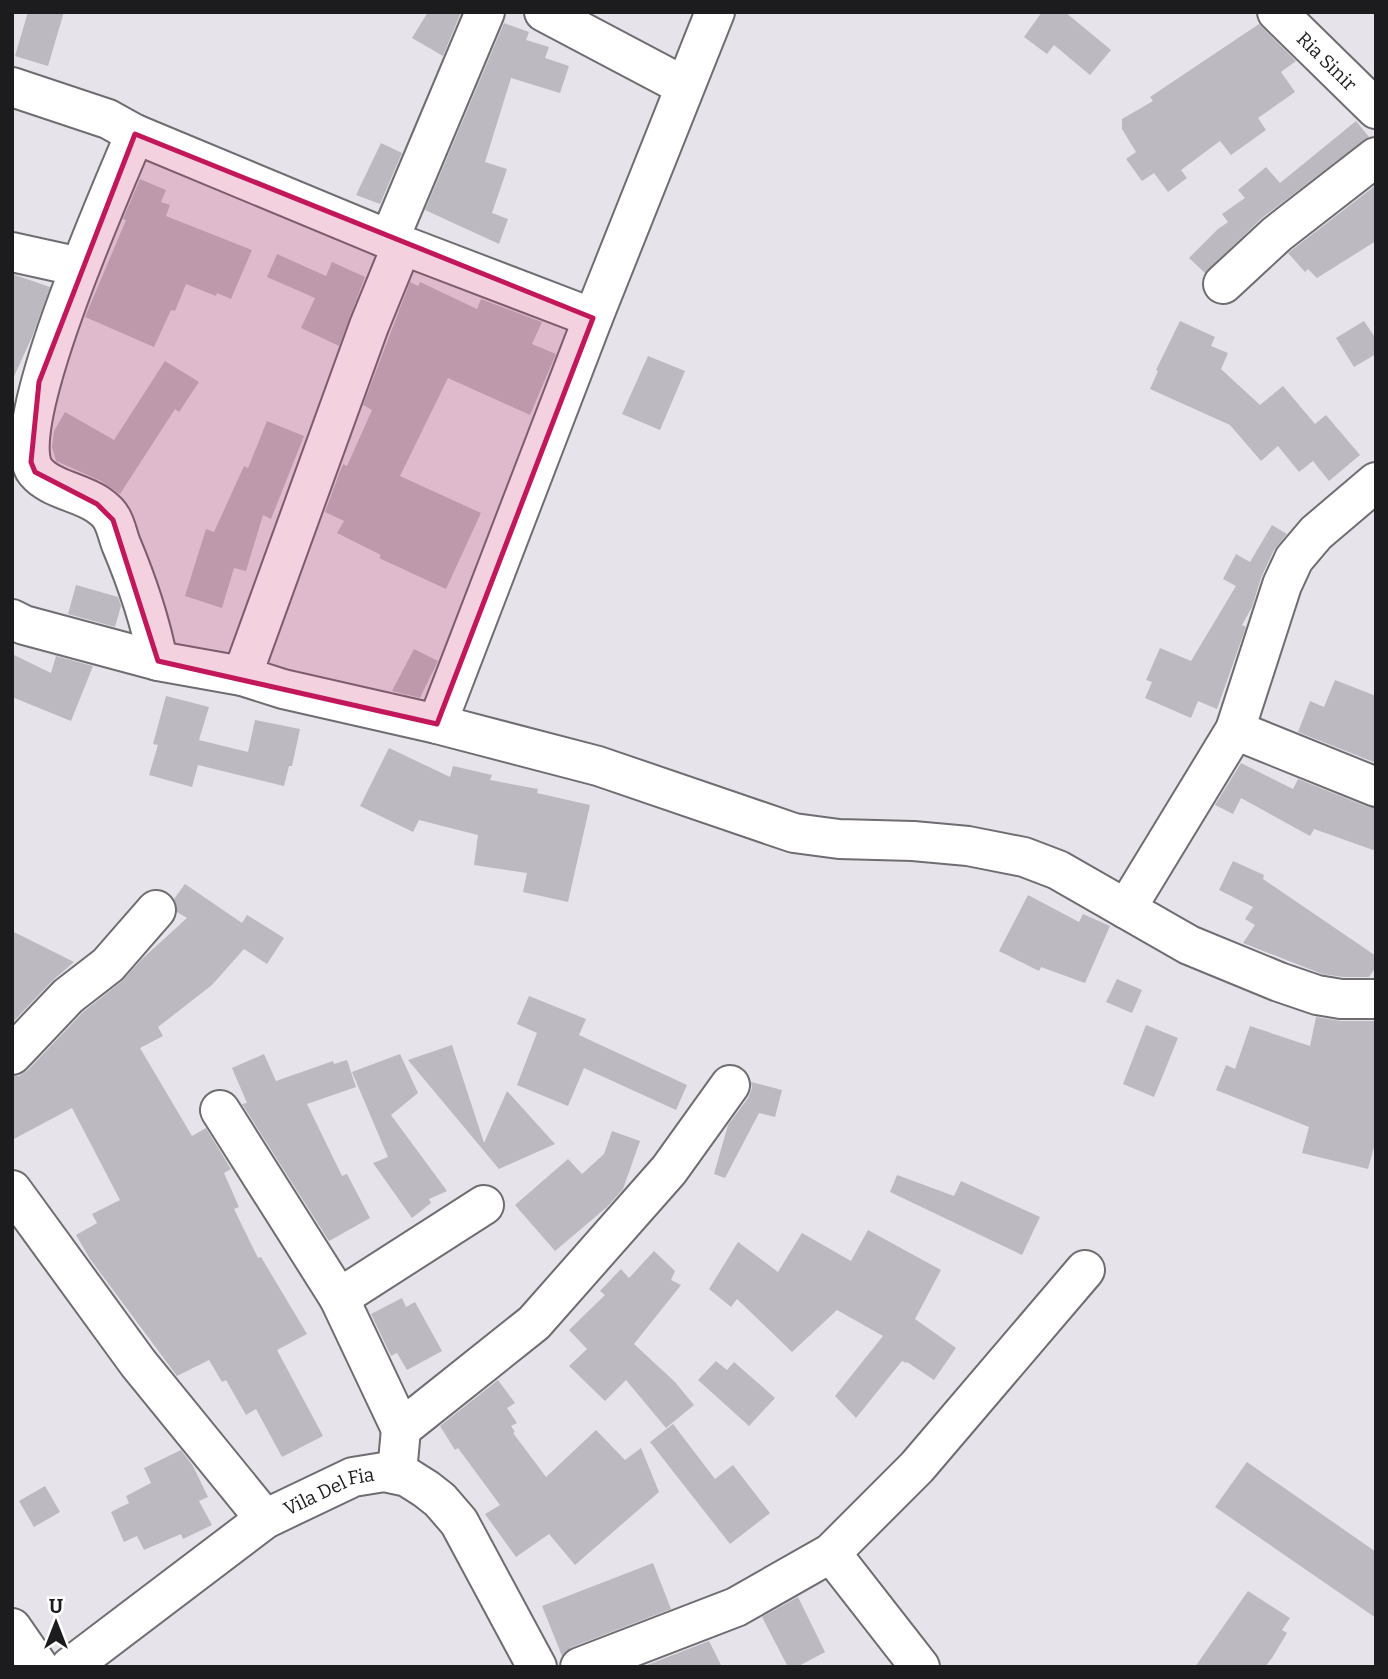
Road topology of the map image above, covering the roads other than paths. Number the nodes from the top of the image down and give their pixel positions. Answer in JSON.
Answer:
{"nodes":[{"id":1,"x":485,"y":12,"type":"edge"},
{"id":2,"x":544,"y":12,"type":"edge"},
{"id":3,"x":715,"y":12,"type":"edge"},
{"id":4,"x":1277,"y":12,"type":"edge"},
{"id":5,"x":684,"y":86,"type":"junction"},
{"id":6,"x":12,"y":87,"type":"edge"},
{"id":7,"x":1376,"y":109,"type":"edge"},
{"id":8,"x":135,"y":134,"type":"junction"},
{"id":9,"x":1376,"y":157,"type":"edge"},
{"id":10,"x":396,"y":243,"type":"junction"},
{"id":11,"x":12,"y":252,"type":"edge"},
{"id":12,"x":79,"y":267,"type":"junction"},
{"id":13,"x":1223,"y":284,"type":"dead end"},
{"id":14,"x":593,"y":318,"type":"junction"},
{"id":15,"x":24,"y":477,"type":"edge"},
{"id":16,"x":1376,"y":482,"type":"edge"},
{"id":17,"x":12,"y":619,"type":"edge"},
{"id":18,"x":158,"y":661,"type":"junction"},
{"id":19,"x":242,"y":676,"type":"junction"},
{"id":20,"x":436,"y":724,"type":"junction"},
{"id":21,"x":1235,"y":730,"type":"junction"},
{"id":22,"x":1376,"y":787,"type":"edge"},
{"id":23,"x":1126,"y":909,"type":"junction"},
{"id":24,"x":156,"y":910,"type":"dead end"},
{"id":25,"x":1376,"y":999,"type":"edge"},
{"id":26,"x":12,"y":1055,"type":"edge"},
{"id":27,"x":730,"y":1085,"type":"dead end"},
{"id":28,"x":220,"y":1110,"type":"dead end"},
{"id":29,"x":12,"y":1190,"type":"edge"},
{"id":30,"x":484,"y":1205,"type":"dead end"},
{"id":31,"x":1085,"y":1270,"type":"dead end"},
{"id":32,"x":339,"y":1298,"type":"junction"},
{"id":33,"x":401,"y":1429,"type":"junction"},
{"id":34,"x":397,"y":1473,"type":"junction"},
{"id":35,"x":265,"y":1519,"type":"junction"},
{"id":36,"x":831,"y":1553,"type":"junction"},
{"id":37,"x":12,"y":1628,"type":"edge"},
{"id":38,"x":39,"y":1667,"type":"edge"},
{"id":39,"x":70,"y":1667,"type":"edge"},
{"id":40,"x":537,"y":1667,"type":"edge"},
{"id":41,"x":580,"y":1667,"type":"edge"},
{"id":42,"x":920,"y":1667,"type":"edge"}],
"edges":[{"from":1,"to":10,"type":"street"},
{"from":2,"to":5,"type":"street"},
{"from":3,"to":5,"type":"street"},
{"from":4,"to":7,"type":"street","name":"Ria Sinir"},
{"from":5,"to":14,"type":"street"},
{"from":6,"to":8,"type":"street"},
{"from":8,"to":10,"type":"street"},
{"from":8,"to":12,"type":"street"},
{"from":9,"to":13,"type":"street"},
{"from":10,"to":14,"type":"street"},
{"from":10,"to":19,"type":"street"},
{"from":11,"to":12,"type":"street"},
{"from":12,"to":15,"type":"street"},
{"from":14,"to":20,"type":"street"},
{"from":15,"to":18,"type":"street"},
{"from":16,"to":21,"type":"street"},
{"from":17,"to":18,"type":"street"},
{"from":18,"to":19,"type":"street"},
{"from":19,"to":20,"type":"street"},
{"from":20,"to":23,"type":"street"},
{"from":21,"to":22,"type":"street"},
{"from":21,"to":23,"type":"street"},
{"from":23,"to":25,"type":"street"},
{"from":24,"to":26,"type":"street"},
{"from":27,"to":33,"type":"street"},
{"from":28,"to":32,"type":"street"},
{"from":29,"to":35,"type":"street"},
{"from":30,"to":32,"type":"street"},
{"from":31,"to":36,"type":"street"},
{"from":32,"to":33,"type":"street"},
{"from":33,"to":34,"type":"street"},
{"from":34,"to":35,"type":"street","name":"Vila Del Fia"},
{"from":34,"to":40,"type":"street","name":"Vila Del Fia"},
{"from":35,"to":39,"type":"street","name":"Vila Del Fia"},
{"from":36,"to":41,"type":"street"},
{"from":36,"to":42,"type":"street"},
{"from":37,"to":38,"type":"street"}]}
